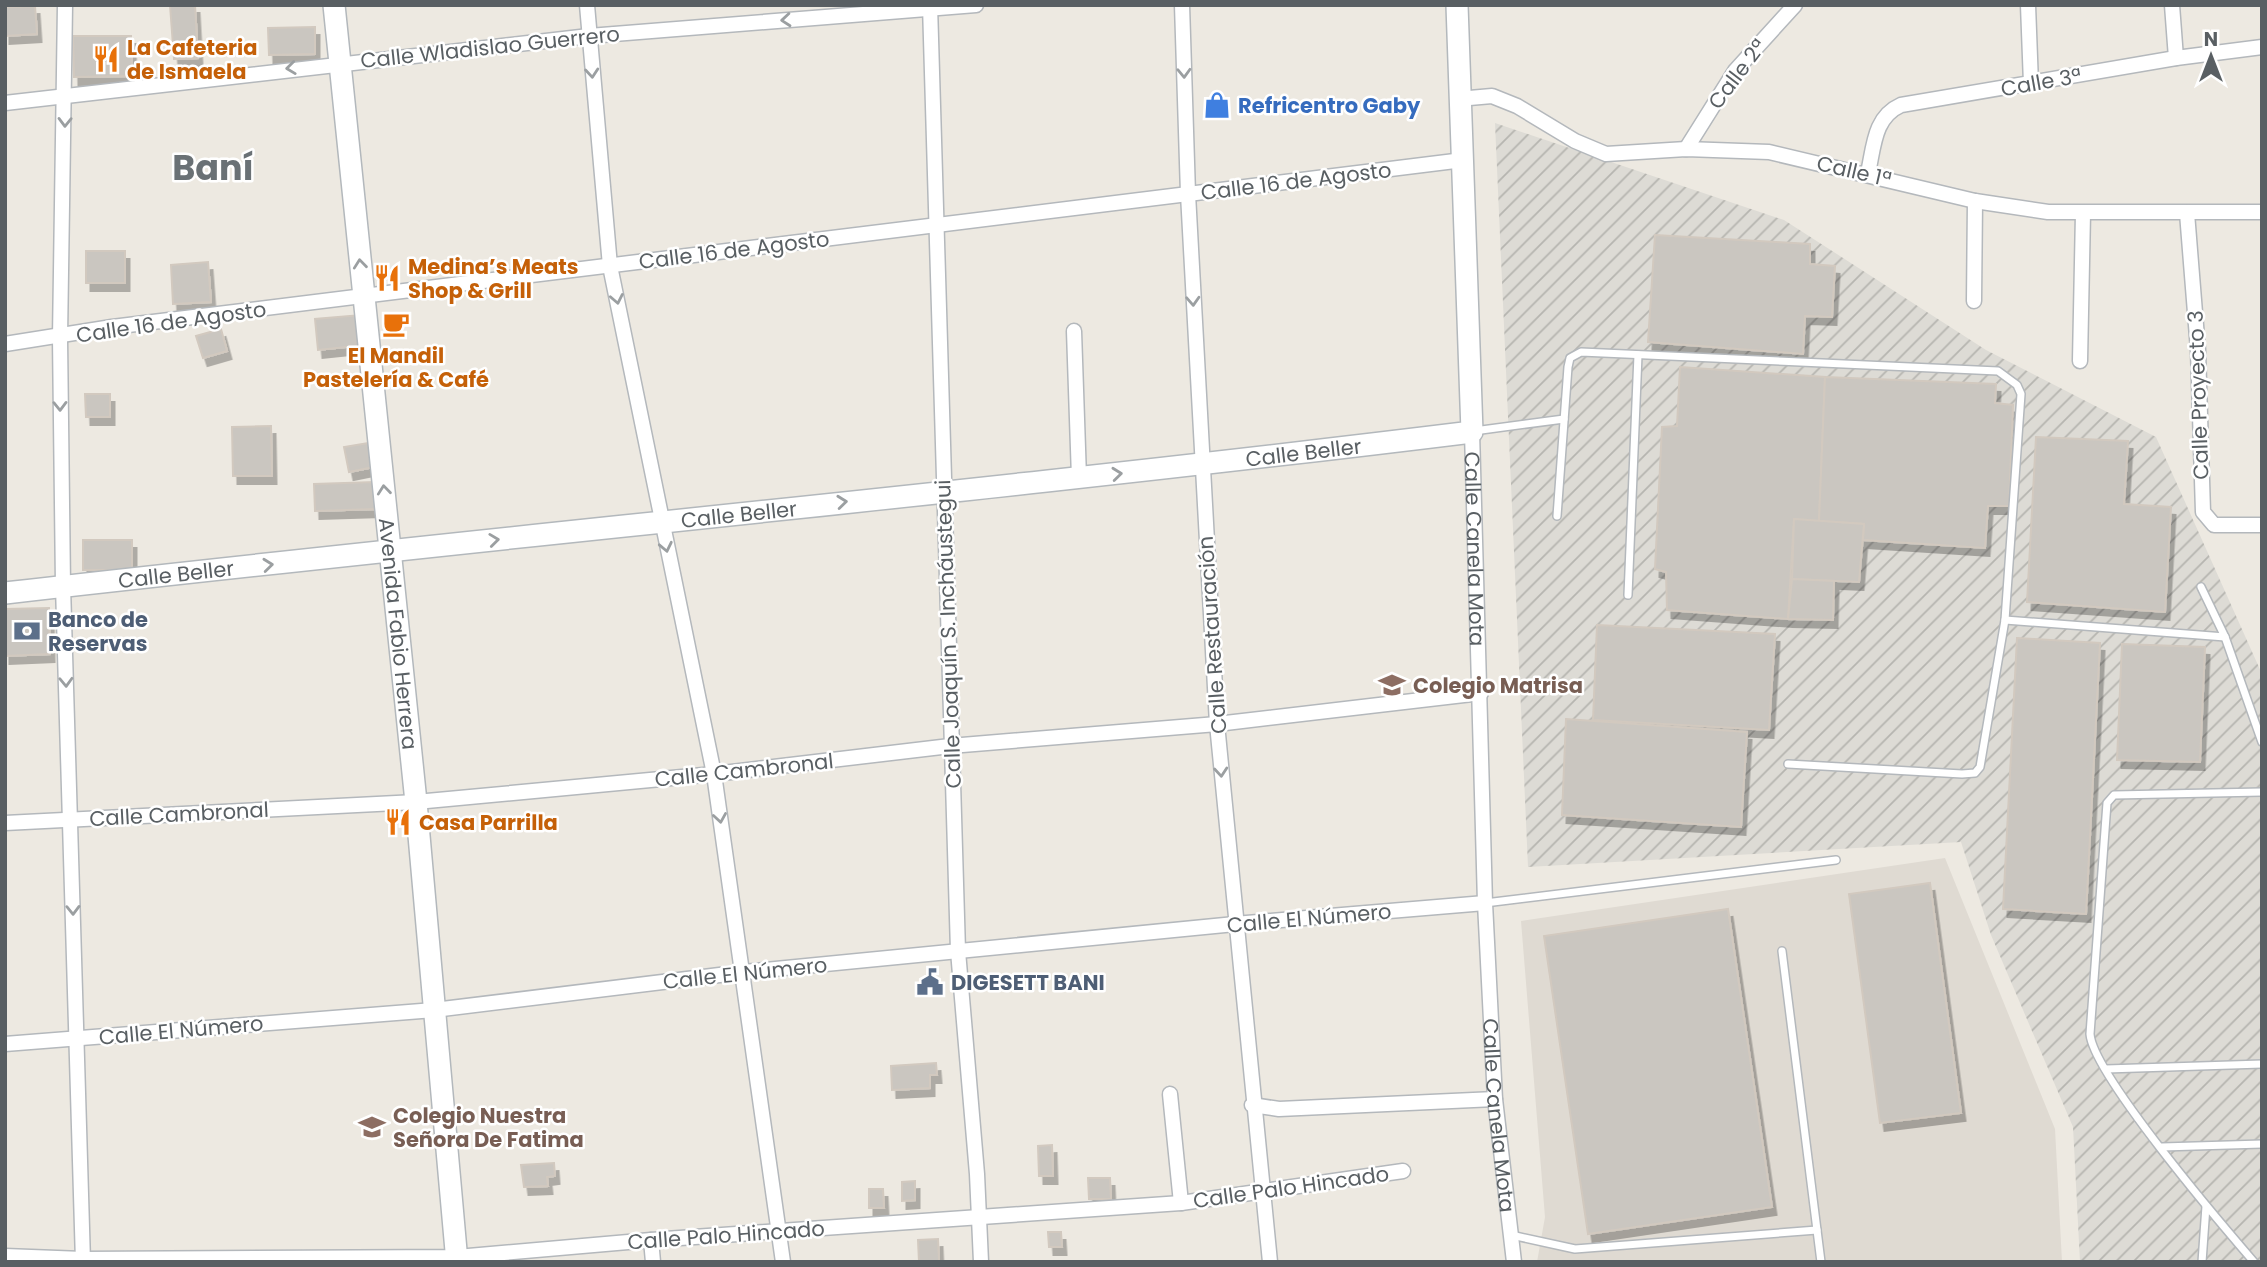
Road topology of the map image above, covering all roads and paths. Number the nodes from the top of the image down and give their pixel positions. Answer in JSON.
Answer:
{"nodes":[{"id":1,"x":65,"y":5,"type":"edge"},
{"id":2,"x":334,"y":5,"type":"edge"},
{"id":3,"x":587,"y":5,"type":"edge"},
{"id":4,"x":976,"y":5,"type":"edge"},
{"id":5,"x":1182,"y":5,"type":"edge"},
{"id":6,"x":1457,"y":5,"type":"edge"},
{"id":7,"x":1795,"y":5,"type":"edge"},
{"id":8,"x":2028,"y":5,"type":"edge"},
{"id":9,"x":2172,"y":5,"type":"edge"},
{"id":10,"x":930,"y":7,"type":"edge"},
{"id":11,"x":589,"y":36,"type":"junction"},
{"id":12,"x":2262,"y":47,"type":"edge"},
{"id":13,"x":2176,"y":58,"type":"junction"},
{"id":14,"x":340,"y":62,"type":"junction"},
{"id":15,"x":2031,"y":84,"type":"junction"},
{"id":16,"x":65,"y":96,"type":"junction"},
{"id":17,"x":1458,"y":99,"type":"junction"},
{"id":18,"x":5,"y":103,"type":"edge"},
{"id":19,"x":1686,"y":149,"type":"junction"},
{"id":20,"x":1463,"y":160,"type":"junction"},
{"id":21,"x":1868,"y":173,"type":"junction"},
{"id":22,"x":1188,"y":194,"type":"junction"},
{"id":23,"x":1975,"y":201,"type":"junction"},
{"id":24,"x":2262,"y":212,"type":"edge"},
{"id":25,"x":2083,"y":213,"type":"junction"},
{"id":26,"x":2188,"y":213,"type":"junction"},
{"id":27,"x":937,"y":225,"type":"junction"},
{"id":28,"x":610,"y":266,"type":"junction"},
{"id":29,"x":363,"y":296,"type":"junction"},
{"id":30,"x":1974,"y":301,"type":"dead end"},
{"id":31,"x":1074,"y":331,"type":"dead end"},
{"id":32,"x":60,"y":338,"type":"junction"},
{"id":33,"x":5,"y":344,"type":"edge"},
{"id":34,"x":1638,"y":355,"type":"junction"},
{"id":35,"x":2080,"y":362,"type":"dead end"},
{"id":36,"x":1564,"y":419,"type":"junction"},
{"id":37,"x":1472,"y":432,"type":"junction"},
{"id":38,"x":1201,"y":465,"type":"junction"},
{"id":39,"x":1079,"y":478,"type":"junction"},
{"id":40,"x":944,"y":493,"type":"junction"},
{"id":41,"x":1557,"y":516,"type":"dead end"},
{"id":42,"x":660,"y":520,"type":"junction"},
{"id":43,"x":2262,"y":525,"type":"edge"},
{"id":44,"x":390,"y":553,"type":"junction"},
{"id":45,"x":63,"y":586,"type":"junction"},
{"id":46,"x":2201,"y":586,"type":"dead end"},
{"id":47,"x":5,"y":593,"type":"edge"},
{"id":48,"x":1628,"y":595,"type":"dead end"},
{"id":49,"x":2005,"y":620,"type":"junction"},
{"id":50,"x":2225,"y":637,"type":"junction"},
{"id":51,"x":1481,"y":693,"type":"junction"},
{"id":52,"x":1217,"y":724,"type":"junction"},
{"id":53,"x":2262,"y":742,"type":"edge"},
{"id":54,"x":950,"y":746,"type":"junction"},
{"id":55,"x":1788,"y":764,"type":"dead end"},
{"id":56,"x":714,"y":774,"type":"junction"},
{"id":57,"x":2262,"y":792,"type":"edge"},
{"id":58,"x":416,"y":802,"type":"junction"},
{"id":59,"x":71,"y":820,"type":"junction"},
{"id":60,"x":5,"y":822,"type":"edge"},
{"id":61,"x":1836,"y":860,"type":"dead end"},
{"id":62,"x":1485,"y":903,"type":"junction"},
{"id":63,"x":1235,"y":924,"type":"junction"},
{"id":64,"x":958,"y":951,"type":"junction"},
{"id":65,"x":1782,"y":951,"type":"dead end"},
{"id":66,"x":744,"y":972,"type":"junction"},
{"id":67,"x":434,"y":1010,"type":"junction"},
{"id":68,"x":76,"y":1039,"type":"junction"},
{"id":69,"x":5,"y":1044,"type":"edge"},
{"id":70,"x":2262,"y":1063,"type":"edge"},
{"id":71,"x":2106,"y":1069,"type":"junction"},
{"id":72,"x":1170,"y":1094,"type":"dead end"},
{"id":73,"x":1495,"y":1099,"type":"junction"},
{"id":74,"x":1252,"y":1105,"type":"junction"},
{"id":75,"x":2262,"y":1144,"type":"edge"},
{"id":76,"x":2162,"y":1147,"type":"junction"},
{"id":77,"x":1403,"y":1171,"type":"dead end"},
{"id":78,"x":1263,"y":1192,"type":"junction"},
{"id":79,"x":1181,"y":1203,"type":"junction"},
{"id":80,"x":2206,"y":1206,"type":"junction"},
{"id":81,"x":978,"y":1217,"type":"junction"},
{"id":82,"x":780,"y":1230,"type":"junction"},
{"id":83,"x":1817,"y":1230,"type":"junction"},
{"id":84,"x":1510,"y":1234,"type":"junction"},
{"id":85,"x":651,"y":1240,"type":"junction"},
{"id":86,"x":5,"y":1256,"type":"edge"},
{"id":87,"x":457,"y":1259,"type":"edge"},
{"id":88,"x":243,"y":1260,"type":"edge"},
{"id":89,"x":83,"y":1261,"type":"edge"},
{"id":90,"x":653,"y":1262,"type":"edge"},
{"id":91,"x":783,"y":1262,"type":"edge"},
{"id":92,"x":981,"y":1262,"type":"edge"},
{"id":93,"x":1270,"y":1262,"type":"edge"},
{"id":94,"x":1514,"y":1262,"type":"edge"},
{"id":95,"x":1821,"y":1262,"type":"edge"},
{"id":96,"x":2202,"y":1262,"type":"edge"},
{"id":97,"x":2254,"y":1262,"type":"edge"}],
"edges":[{"from":1,"to":16,"type":"street"},
{"from":2,"to":14,"type":"main road","name":"Avenida Fabio Herrera"},
{"from":3,"to":11,"type":"street"},
{"from":4,"to":10,"type":"street","name":"Calle Wladislao Guerrero"},
{"from":5,"to":22,"type":"street","name":"Calle Restauración","one_way":true},
{"from":6,"to":17,"type":"main road","name":"Calle Canela Mota"},
{"from":7,"to":19,"type":"street","name":"Calle 2ª"},
{"from":8,"to":15,"type":"street"},
{"from":9,"to":13,"type":"street"},
{"from":10,"to":11,"type":"street","name":"Calle Wladislao Guerrero","one_way":true},
{"from":10,"to":27,"type":"street","name":"Calle Joaquín S. Incháustegui"},
{"from":11,"to":14,"type":"street","name":"Calle Wladislao Guerrero"},
{"from":11,"to":28,"type":"street","one_way":true},
{"from":12,"to":13,"type":"street","name":"Calle 3ª"},
{"from":13,"to":15,"type":"street","name":"Calle 3ª"},
{"from":14,"to":16,"type":"street","name":"Calle Wladislao Guerrero","one_way":true},
{"from":29,"to":14,"type":"main road","name":"Avenida Fabio Herrera","one_way":true},
{"from":15,"to":21,"type":"street","name":"Calle 3ª"},
{"from":16,"to":18,"type":"street","name":"Calle Wladislao Guerrero"},
{"from":16,"to":32,"type":"street","one_way":true},
{"from":17,"to":19,"type":"street","name":"Calle 1ª"},
{"from":17,"to":20,"type":"main road","name":"Calle Canela Mota"},
{"from":19,"to":21,"type":"street","name":"Calle 1ª"},
{"from":20,"to":22,"type":"street","name":"Calle 16 de Agosto"},
{"from":20,"to":37,"type":"main road","name":"Calle Canela Mota"},
{"from":21,"to":23,"type":"street","name":"Calle 1ª"},
{"from":22,"to":27,"type":"street","name":"Calle 16 de Agosto"},
{"from":22,"to":38,"type":"street","name":"Calle Restauración","one_way":true},
{"from":23,"to":25,"type":"street","name":"Calle 1ª"},
{"from":23,"to":30,"type":"street"},
{"from":24,"to":26,"type":"street","name":"Calle 1ª"},
{"from":25,"to":26,"type":"street","name":"Calle 1ª"},
{"from":25,"to":35,"type":"street"},
{"from":26,"to":43,"type":"street","name":"Calle Proyecto 3"},
{"from":27,"to":28,"type":"street","name":"Calle 16 de Agosto"},
{"from":27,"to":40,"type":"street","name":"Calle Joaquín S. Incháustegui"},
{"from":28,"to":29,"type":"street","name":"Calle 16 de Agosto"},
{"from":28,"to":42,"type":"street","one_way":true},
{"from":29,"to":32,"type":"street","name":"Calle 16 de Agosto"},
{"from":44,"to":29,"type":"main road","name":"Avenida Fabio Herrera","one_way":true},
{"from":31,"to":39,"type":"street"},
{"from":32,"to":33,"type":"street","name":"Calle 16 de Agosto"},
{"from":32,"to":45,"type":"street","one_way":true},
{"from":34,"to":36,"type":"lane"},
{"from":34,"to":48,"type":"lane"},
{"from":34,"to":49,"type":"lane"},
{"from":36,"to":37,"type":"lane"},
{"from":36,"to":41,"type":"lane"},
{"from":37,"to":38,"type":"main road","name":"Calle Beller"},
{"from":37,"to":51,"type":"street","name":"Calle Canela Mota"},
{"from":39,"to":38,"type":"main road","name":"Calle Beller","one_way":true},
{"from":38,"to":52,"type":"street","name":"Calle Restauración"},
{"from":39,"to":40,"type":"main road","name":"Calle Beller"},
{"from":42,"to":40,"type":"main road","name":"Calle Beller","one_way":true},
{"from":40,"to":54,"type":"street","name":"Calle Joaquín S. Incháustegui"},
{"from":44,"to":42,"type":"main road","name":"Calle Beller","one_way":true},
{"from":42,"to":56,"type":"street","one_way":true},
{"from":45,"to":44,"type":"main road","name":"Calle Beller","one_way":true},
{"from":44,"to":58,"type":"main road","name":"Avenida Fabio Herrera"},
{"from":45,"to":47,"type":"main road","name":"Calle Beller"},
{"from":45,"to":59,"type":"street","one_way":true},
{"from":46,"to":50,"type":"lane"},
{"from":49,"to":50,"type":"lane"},
{"from":49,"to":55,"type":"lane"},
{"from":50,"to":53,"type":"lane"},
{"from":51,"to":52,"type":"street","name":"Calle Cambronal"},
{"from":51,"to":62,"type":"street","name":"Calle Canela Mota"},
{"from":52,"to":54,"type":"street","name":"Calle Cambronal"},
{"from":52,"to":63,"type":"street","name":"Calle Restauración","one_way":true},
{"from":54,"to":56,"type":"street","name":"Calle Cambronal"},
{"from":54,"to":64,"type":"street","name":"Calle Joaquín S. Incháustegui"},
{"from":56,"to":58,"type":"street","name":"Calle Cambronal"},
{"from":56,"to":66,"type":"street","one_way":true},
{"from":57,"to":71,"type":"lane"},
{"from":58,"to":59,"type":"street","name":"Calle Cambronal"},
{"from":58,"to":67,"type":"main road","name":"Avenida Fabio Herrera"},
{"from":59,"to":60,"type":"street","name":"Calle Cambronal"},
{"from":59,"to":68,"type":"street","one_way":true},
{"from":61,"to":62,"type":"lane"},
{"from":62,"to":63,"type":"street","name":"Calle El Número"},
{"from":62,"to":73,"type":"street","name":"Calle Canela Mota"},
{"from":63,"to":64,"type":"street","name":"Calle El Número"},
{"from":63,"to":74,"type":"street","name":"Calle Restauración"},
{"from":64,"to":66,"type":"street","name":"Calle El Número"},
{"from":64,"to":81,"type":"street","name":"Calle Joaquín S. Incháustegui"},
{"from":65,"to":83,"type":"lane"},
{"from":66,"to":67,"type":"street","name":"Calle El Número"},
{"from":66,"to":82,"type":"street"},
{"from":67,"to":68,"type":"street","name":"Calle El Número"},
{"from":67,"to":87,"type":"main road","name":"Avenida Fabio Herrera"},
{"from":68,"to":69,"type":"street","name":"Calle El Número"},
{"from":68,"to":89,"type":"street"},
{"from":70,"to":71,"type":"lane"},
{"from":71,"to":76,"type":"lane"},
{"from":72,"to":79,"type":"street"},
{"from":73,"to":74,"type":"street"},
{"from":73,"to":84,"type":"street","name":"Calle Canela Mota"},
{"from":74,"to":78,"type":"street","name":"Calle Restauración"},
{"from":75,"to":76,"type":"lane"},
{"from":76,"to":80,"type":"lane"},
{"from":77,"to":78,"type":"street","name":"Calle Palo Hincado"},
{"from":78,"to":79,"type":"street","name":"Calle Palo Hincado"},
{"from":78,"to":93,"type":"street","name":"Calle Restauración"},
{"from":79,"to":81,"type":"street","name":"Calle Palo Hincado"},
{"from":80,"to":96,"type":"lane"},
{"from":80,"to":97,"type":"lane"},
{"from":81,"to":82,"type":"street","name":"Calle Palo Hincado"},
{"from":81,"to":92,"type":"street","name":"Calle Joaquín S. Incháustegui"},
{"from":82,"to":85,"type":"street","name":"Calle Palo Hincado"},
{"from":82,"to":91,"type":"street"},
{"from":83,"to":84,"type":"lane"},
{"from":83,"to":95,"type":"lane"},
{"from":84,"to":94,"type":"street","name":"Calle Canela Mota"},
{"from":85,"to":87,"type":"street","name":"Calle Palo Hincado"},
{"from":85,"to":90,"type":"street"},
{"from":86,"to":89,"type":"street","name":"Calle Palo Hincado"},
{"from":87,"to":88,"type":"street","name":"Calle Palo Hincado"},
{"from":88,"to":89,"type":"street","name":"Calle Palo Hincado"}]}
